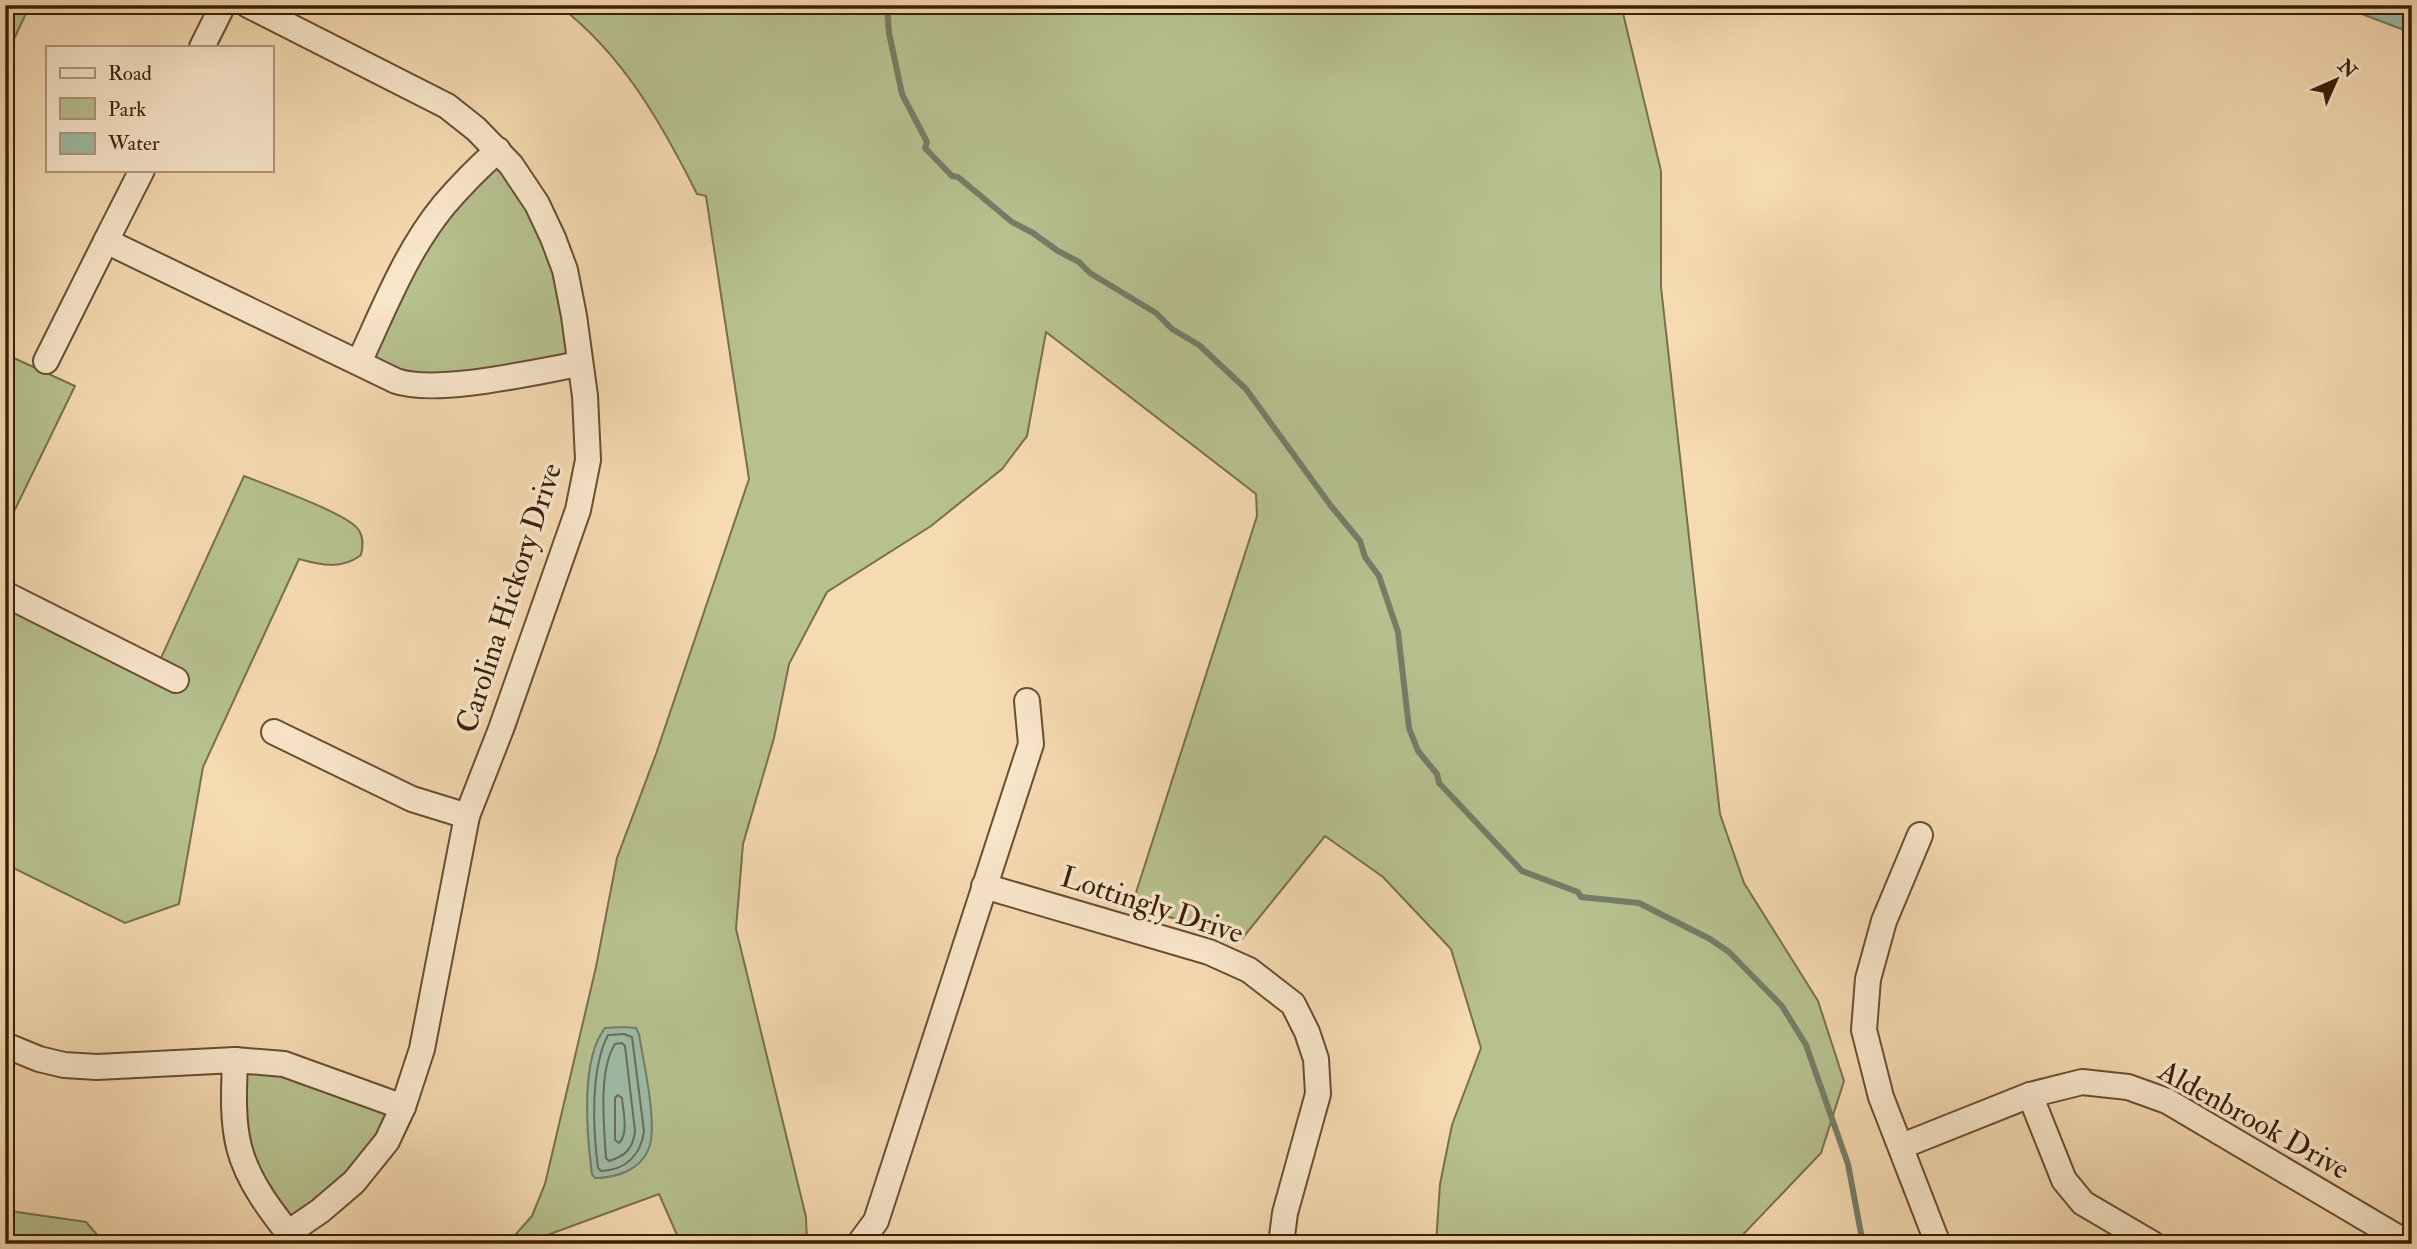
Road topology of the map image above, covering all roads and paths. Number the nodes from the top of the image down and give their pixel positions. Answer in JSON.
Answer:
{"nodes":[{"id":1,"x":223,"y":5,"type":"edge"},
{"id":2,"x":248,"y":5,"type":"edge"},
{"id":3,"x":202,"y":46,"type":"edge"},
{"id":4,"x":498,"y":150,"type":"junction"},
{"id":5,"x":141,"y":172,"type":"edge"},
{"id":6,"x":106,"y":241,"type":"junction"},
{"id":7,"x":46,"y":361,"type":"dead end"},
{"id":8,"x":359,"y":362,"type":"junction"},
{"id":9,"x":579,"y":364,"type":"junction"},
{"id":10,"x":5,"y":594,"type":"edge"},
{"id":11,"x":176,"y":680,"type":"dead end"},
{"id":12,"x":1027,"y":701,"type":"dead end"},
{"id":13,"x":274,"y":732,"type":"dead end"},
{"id":14,"x":467,"y":816,"type":"junction"},
{"id":15,"x":1920,"y":835,"type":"dead end"},
{"id":16,"x":984,"y":886,"type":"junction"},
{"id":17,"x":5,"y":1045,"type":"edge"},
{"id":18,"x":235,"y":1060,"type":"junction"},
{"id":19,"x":2030,"y":1095,"type":"junction"},
{"id":20,"x":403,"y":1107,"type":"junction"},
{"id":21,"x":1902,"y":1146,"type":"junction"},
{"id":22,"x":293,"y":1238,"type":"edge"},
{"id":23,"x":859,"y":1244,"type":"edge"},
{"id":24,"x":1282,"y":1244,"type":"edge"},
{"id":25,"x":1938,"y":1244,"type":"edge"},
{"id":26,"x":2153,"y":1244,"type":"edge"},
{"id":27,"x":2409,"y":1244,"type":"edge"}],
"edges":[{"from":1,"to":3,"type":"street"},
{"from":2,"to":4,"type":"street","name":"Carolina Hickory Drive"},
{"from":4,"to":8,"type":"street"},
{"from":4,"to":9,"type":"street","name":"Carolina Hickory Drive"},
{"from":5,"to":6,"type":"street"},
{"from":6,"to":7,"type":"street"},
{"from":6,"to":8,"type":"street"},
{"from":8,"to":9,"type":"street"},
{"from":9,"to":14,"type":"street","name":"Carolina Hickory Drive"},
{"from":10,"to":11,"type":"street"},
{"from":12,"to":16,"type":"street"},
{"from":13,"to":14,"type":"street"},
{"from":14,"to":20,"type":"street","name":"Carolina Hickory Drive"},
{"from":15,"to":21,"type":"street"},
{"from":16,"to":23,"type":"street"},
{"from":16,"to":24,"type":"street","name":"Lottingly Drive"},
{"from":17,"to":18,"type":"street"},
{"from":18,"to":20,"type":"street"},
{"from":18,"to":22,"type":"street"},
{"from":19,"to":21,"type":"street","name":"Aldenbrook Drive"},
{"from":19,"to":26,"type":"street"},
{"from":19,"to":27,"type":"street","name":"Aldenbrook Drive"},
{"from":20,"to":22,"type":"street","name":"Carolina Hickory Drive"},
{"from":21,"to":25,"type":"street"}]}
